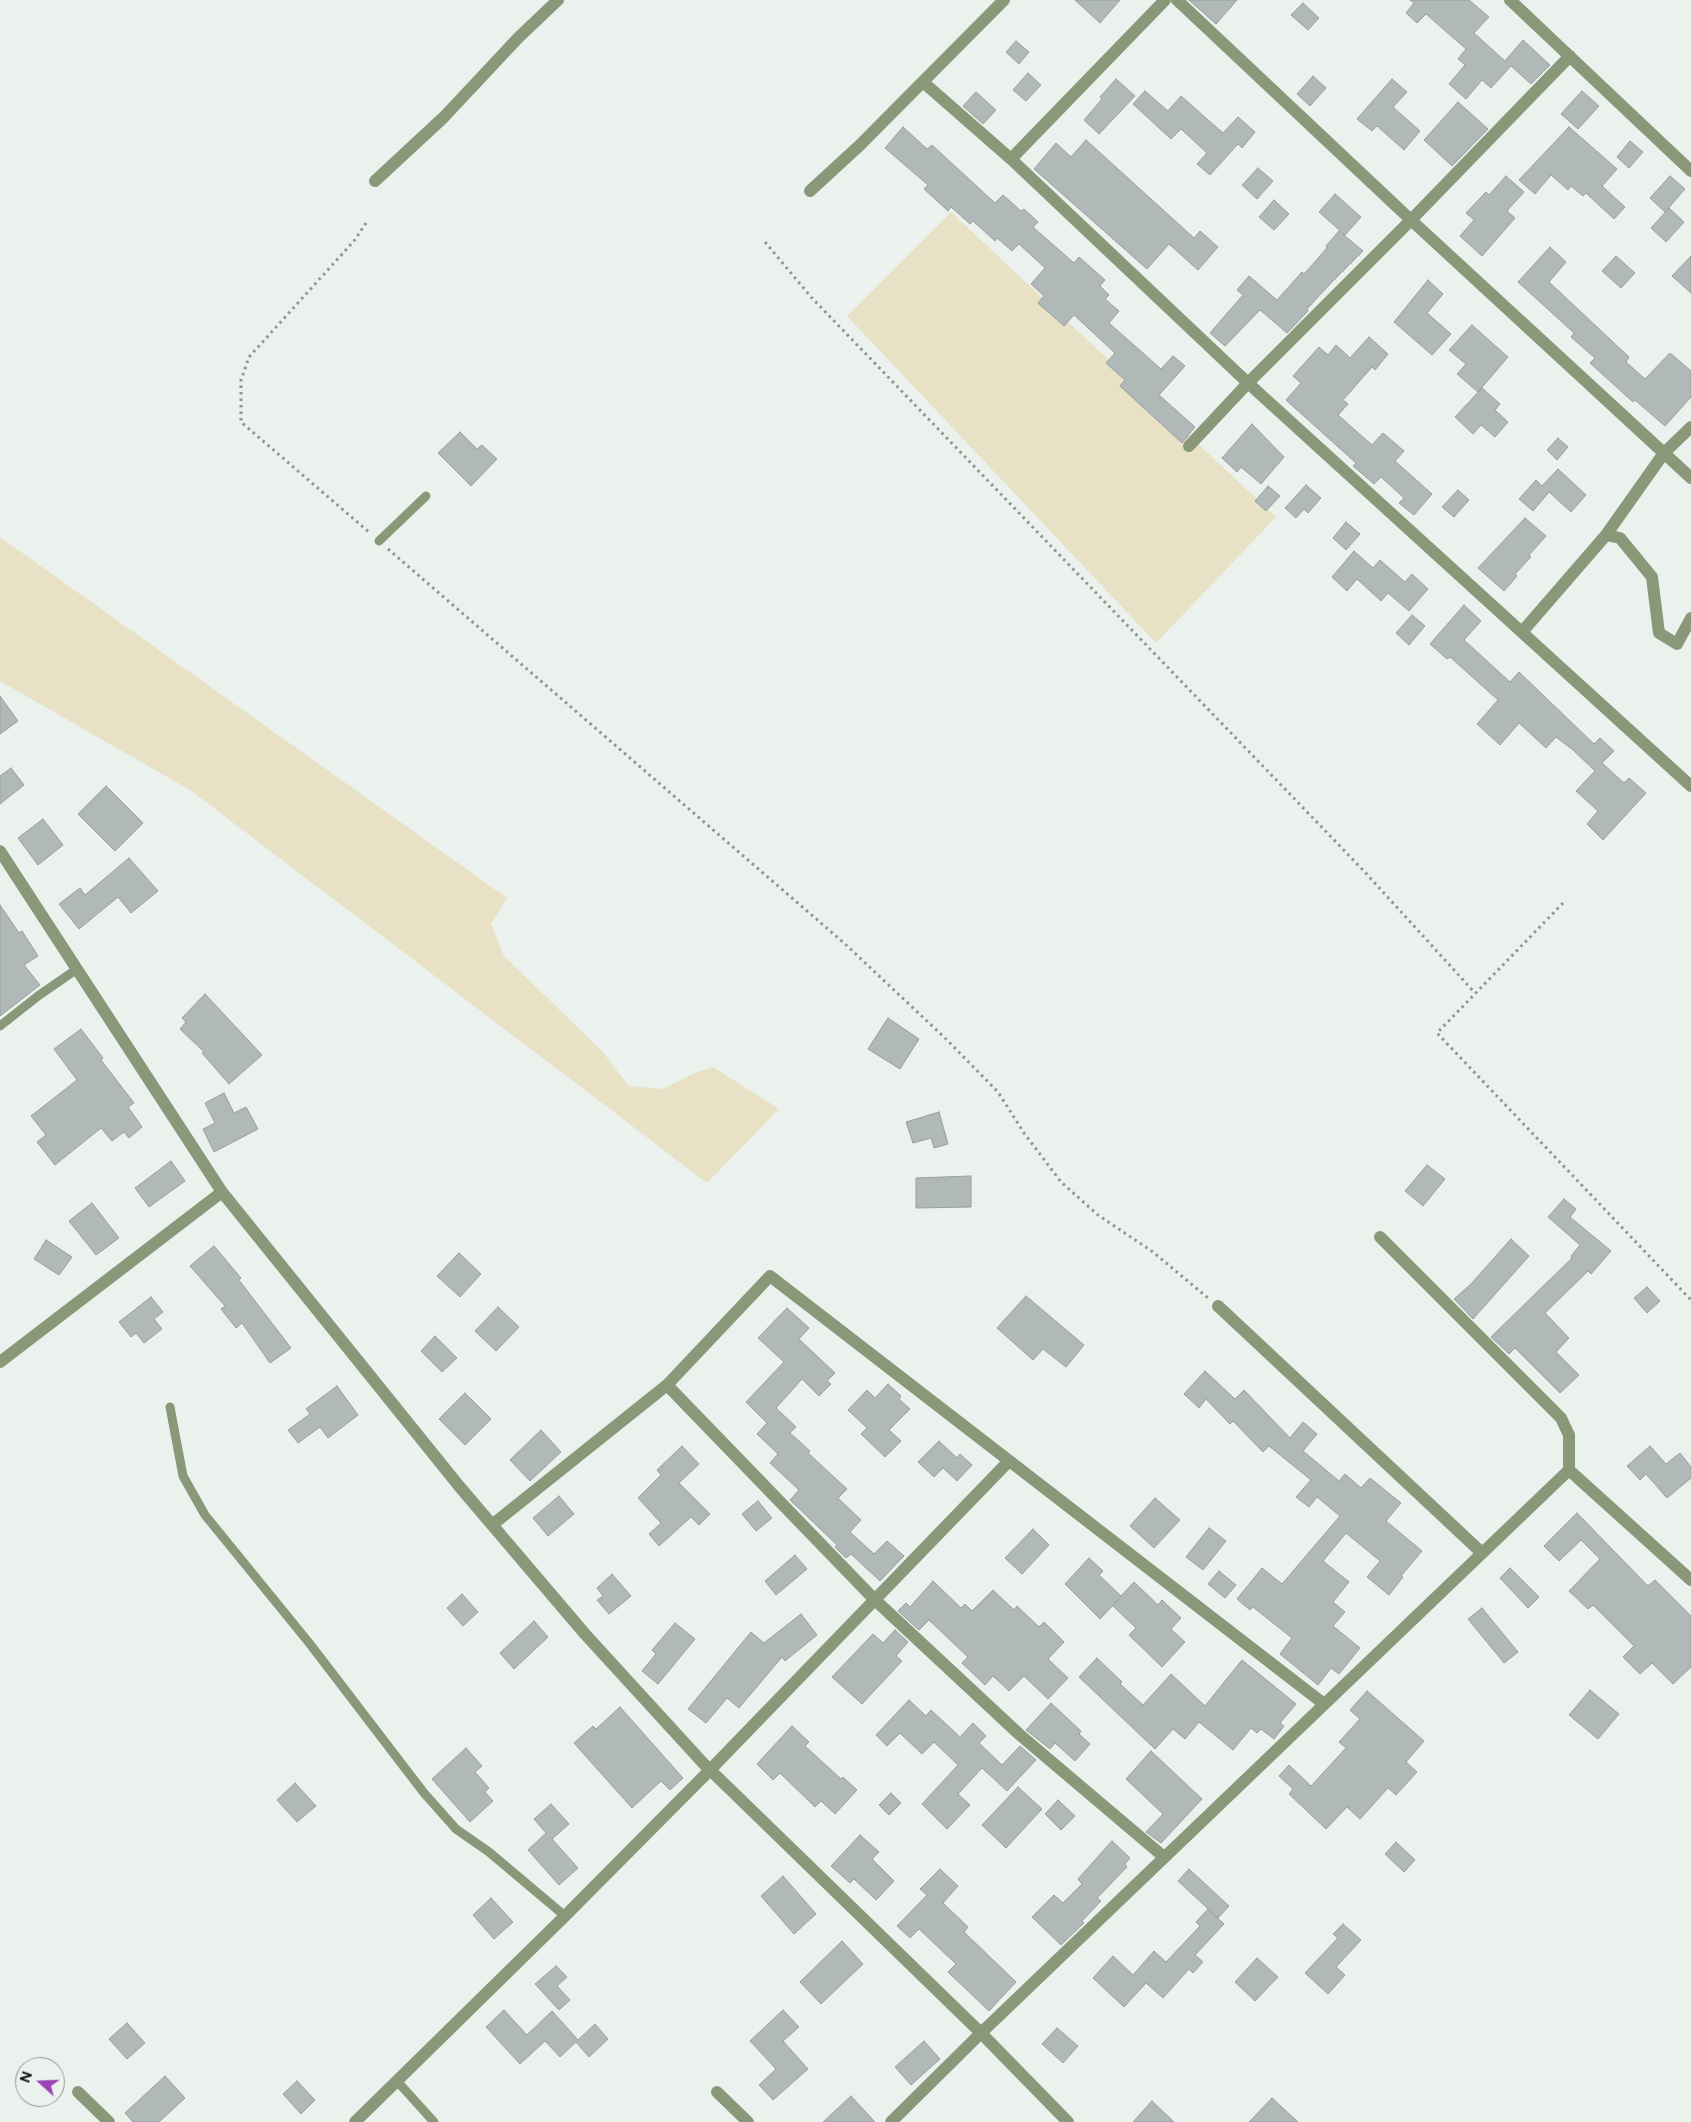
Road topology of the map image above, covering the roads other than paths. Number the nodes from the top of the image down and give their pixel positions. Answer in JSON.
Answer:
{"nodes":[{"id":1,"x":558,"y":0,"type":"edge"},
{"id":2,"x":1004,"y":0,"type":"edge"},
{"id":3,"x":1165,"y":0,"type":"edge"},
{"id":4,"x":1177,"y":0,"type":"edge"},
{"id":5,"x":1510,"y":0,"type":"edge"},
{"id":6,"x":1570,"y":56,"type":"junction"},
{"id":7,"x":923,"y":82,"type":"junction"},
{"id":8,"x":1011,"y":158,"type":"junction"},
{"id":9,"x":1691,"y":171,"type":"edge"},
{"id":10,"x":375,"y":181,"type":"dead end"},
{"id":11,"x":810,"y":191,"type":"dead end"},
{"id":12,"x":1411,"y":220,"type":"junction"},
{"id":13,"x":1248,"y":382,"type":"junction"},
{"id":14,"x":1691,"y":427,"type":"edge"},
{"id":15,"x":1189,"y":446,"type":"dead end"},
{"id":16,"x":1664,"y":453,"type":"junction"},
{"id":17,"x":1691,"y":478,"type":"edge"},
{"id":18,"x":426,"y":496,"type":"dead end"},
{"id":19,"x":1606,"y":535,"type":"junction"},
{"id":20,"x":379,"y":541,"type":"road end"},
{"id":21,"x":1691,"y":618,"type":"edge"},
{"id":22,"x":1522,"y":632,"type":"junction"},
{"id":23,"x":1689,"y":779,"type":"edge"},
{"id":24,"x":0,"y":851,"type":"edge"},
{"id":25,"x":77,"y":969,"type":"junction"},
{"id":26,"x":0,"y":1026,"type":"edge"},
{"id":27,"x":222,"y":1192,"type":"junction"},
{"id":28,"x":1380,"y":1237,"type":"dead end"},
{"id":29,"x":1218,"y":1306,"type":"road end"},
{"id":30,"x":0,"y":1362,"type":"edge"},
{"id":31,"x":667,"y":1385,"type":"junction"},
{"id":32,"x":170,"y":1407,"type":"dead end"},
{"id":33,"x":1009,"y":1461,"type":"junction"},
{"id":34,"x":1569,"y":1470,"type":"junction"},
{"id":35,"x":492,"y":1525,"type":"junction"},
{"id":36,"x":1482,"y":1553,"type":"junction"},
{"id":37,"x":1691,"y":1580,"type":"edge"},
{"id":38,"x":874,"y":1599,"type":"junction"},
{"id":39,"x":1324,"y":1704,"type":"junction"},
{"id":40,"x":710,"y":1770,"type":"junction"},
{"id":41,"x":1164,"y":1857,"type":"junction"},
{"id":42,"x":565,"y":1916,"type":"junction"},
{"id":43,"x":981,"y":2032,"type":"junction"},
{"id":44,"x":397,"y":2081,"type":"junction"},
{"id":45,"x":78,"y":2092,"type":"dead end"},
{"id":46,"x":717,"y":2092,"type":"dead end"},
{"id":47,"x":109,"y":2122,"type":"edge"},
{"id":48,"x":355,"y":2122,"type":"edge"},
{"id":49,"x":434,"y":2122,"type":"edge"},
{"id":50,"x":748,"y":2122,"type":"edge"},
{"id":51,"x":891,"y":2122,"type":"edge"},
{"id":52,"x":1068,"y":2122,"type":"edge"}],
"edges":[{"from":1,"to":10,"type":"street"},
{"from":2,"to":7,"type":"street"},
{"from":3,"to":8,"type":"street"},
{"from":4,"to":12,"type":"street"},
{"from":5,"to":6,"type":"street"},
{"from":6,"to":9,"type":"street"},
{"from":6,"to":12,"type":"street"},
{"from":7,"to":8,"type":"street"},
{"from":7,"to":11,"type":"street"},
{"from":8,"to":13,"type":"street"},
{"from":12,"to":13,"type":"street"},
{"from":12,"to":16,"type":"street"},
{"from":13,"to":15,"type":"street"},
{"from":13,"to":22,"type":"street"},
{"from":14,"to":16,"type":"street"},
{"from":16,"to":17,"type":"street"},
{"from":16,"to":19,"type":"street"},
{"from":18,"to":20,"type":"lane"},
{"from":19,"to":21,"type":"street"},
{"from":19,"to":22,"type":"street"},
{"from":22,"to":23,"type":"street"},
{"from":24,"to":25,"type":"street"},
{"from":25,"to":26,"type":"lane"},
{"from":25,"to":27,"type":"street"},
{"from":27,"to":30,"type":"street"},
{"from":27,"to":35,"type":"street"},
{"from":28,"to":34,"type":"street"},
{"from":29,"to":36,"type":"street"},
{"from":31,"to":33,"type":"street"},
{"from":31,"to":35,"type":"street"},
{"from":31,"to":38,"type":"street"},
{"from":32,"to":42,"type":"lane"},
{"from":33,"to":38,"type":"street"},
{"from":33,"to":39,"type":"street"},
{"from":34,"to":36,"type":"street"},
{"from":34,"to":37,"type":"street"},
{"from":35,"to":40,"type":"street"},
{"from":36,"to":39,"type":"street"},
{"from":38,"to":40,"type":"street"},
{"from":38,"to":41,"type":"street"},
{"from":39,"to":41,"type":"street"},
{"from":40,"to":42,"type":"street"},
{"from":40,"to":43,"type":"street"},
{"from":41,"to":43,"type":"street"},
{"from":42,"to":44,"type":"street"},
{"from":43,"to":51,"type":"street"},
{"from":43,"to":52,"type":"street"},
{"from":44,"to":48,"type":"street"},
{"from":44,"to":49,"type":"lane"},
{"from":45,"to":47,"type":"street"},
{"from":46,"to":50,"type":"street"}]}
